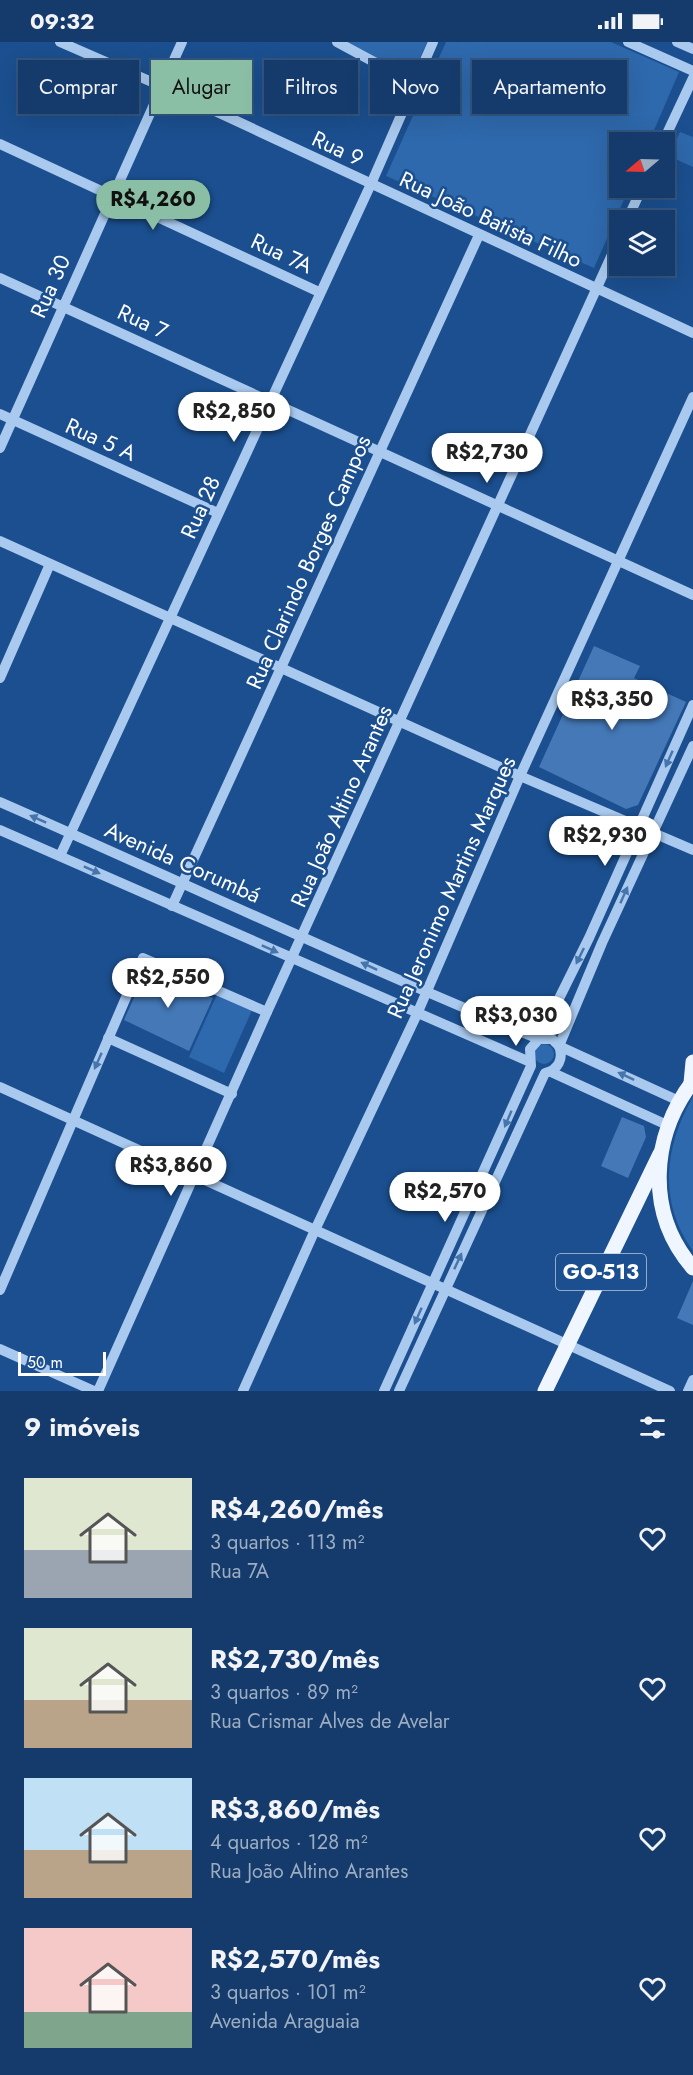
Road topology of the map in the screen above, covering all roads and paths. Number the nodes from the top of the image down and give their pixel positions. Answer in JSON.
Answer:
{"nodes":[{"id":1,"x":60,"y":42,"type":"edge"},
{"id":2,"x":182,"y":42,"type":"edge"},
{"id":3,"x":337,"y":42,"type":"edge"},
{"id":4,"x":433,"y":42,"type":"edge"},
{"id":5,"x":628,"y":42,"type":"edge"},
{"id":6,"x":677,"y":42,"type":"edge"},
{"id":7,"x":693,"y":49,"type":"edge"},
{"id":8,"x":173,"y":60,"type":"edge"},
{"id":9,"x":370,"y":60,"type":"edge"},
{"id":10,"x":425,"y":60,"type":"edge"},
{"id":11,"x":693,"y":71,"type":"edge"},
{"id":12,"x":693,"y":78,"type":"edge"},
{"id":13,"x":151,"y":82,"type":"edge"},
{"id":14,"x":151,"y":108,"type":"edge"},
{"id":15,"x":221,"y":114,"type":"edge"},
{"id":16,"x":402,"y":114,"type":"edge"},
{"id":17,"x":668,"y":132,"type":"edge"},
{"id":18,"x":0,"y":144,"type":"edge"},
{"id":19,"x":371,"y":184,"type":"junction"},
{"id":20,"x":112,"y":196,"type":"junction"},
{"id":21,"x":479,"y":235,"type":"junction"},
{"id":22,"x":609,"y":261,"type":"edge"},
{"id":23,"x":0,"y":278,"type":"edge"},
{"id":24,"x":596,"y":289,"type":"junction"},
{"id":25,"x":319,"y":292,"type":"junction"},
{"id":26,"x":63,"y":306,"type":"junction"},
{"id":27,"x":693,"y":333,"type":"edge"},
{"id":28,"x":693,"y":397,"type":"edge"},
{"id":29,"x":269,"y":400,"type":"junction"},
{"id":30,"x":0,"y":414,"type":"edge"},
{"id":31,"x":12,"y":420,"type":"junction"},
{"id":32,"x":0,"y":448,"type":"edge"},
{"id":33,"x":378,"y":450,"type":"junction"},
{"id":34,"x":500,"y":505,"type":"junction"},
{"id":35,"x":218,"y":513,"type":"junction"},
{"id":36,"x":0,"y":541,"type":"edge"},
{"id":37,"x":619,"y":560,"type":"junction"},
{"id":38,"x":50,"y":564,"type":"junction"},
{"id":39,"x":693,"y":595,"type":"edge"},
{"id":40,"x":171,"y":620,"type":"junction"},
{"id":41,"x":282,"y":669,"type":"junction"},
{"id":42,"x":0,"y":678,"type":"edge"},
{"id":43,"x":693,"y":705,"type":"edge"},
{"id":44,"x":400,"y":721,"type":"junction"},
{"id":45,"x":689,"y":722,"type":"edge"},
{"id":46,"x":693,"y":746,"type":"edge"},
{"id":47,"x":520,"y":777,"type":"junction"},
{"id":48,"x":0,"y":802,"type":"edge"},
{"id":49,"x":639,"y":826,"type":"junction"},
{"id":50,"x":0,"y":830,"type":"edge"},
{"id":51,"x":652,"y":832,"type":"junction"},
{"id":52,"x":71,"y":833,"type":"junction"},
{"id":53,"x":693,"y":850,"type":"edge"},
{"id":54,"x":60,"y":856,"type":"junction"},
{"id":55,"x":183,"y":883,"type":"junction"},
{"id":56,"x":172,"y":906,"type":"junction"},
{"id":57,"x":303,"y":935,"type":"junction"},
{"id":58,"x":589,"y":938,"type":"junction"},
{"id":59,"x":602,"y":943,"type":"junction"},
{"id":60,"x":292,"y":959,"type":"junction"},
{"id":61,"x":425,"y":992,"type":"junction"},
{"id":62,"x":267,"y":1012,"type":"junction"},
{"id":63,"x":417,"y":1014,"type":"junction"},
{"id":64,"x":108,"y":1038,"type":"junction"},
{"id":65,"x":539,"y":1039,"type":"junction"},
{"id":66,"x":560,"y":1046,"type":"junction"},
{"id":67,"x":693,"y":1062,"type":"edge"},
{"id":68,"x":531,"y":1064,"type":"junction"},
{"id":69,"x":548,"y":1073,"type":"junction"},
{"id":70,"x":692,"y":1082,"type":"edge"},
{"id":71,"x":0,"y":1087,"type":"edge"},
{"id":72,"x":232,"y":1094,"type":"junction"},
{"id":73,"x":679,"y":1101,"type":"junction"},
{"id":74,"x":72,"y":1120,"type":"junction"},
{"id":75,"x":667,"y":1125,"type":"junction"},
{"id":76,"x":660,"y":1154,"type":"junction"},
{"id":77,"x":484,"y":1175,"type":"junction"},
{"id":78,"x":196,"y":1176,"type":"junction"},
{"id":79,"x":496,"y":1179,"type":"junction"},
{"id":80,"x":315,"y":1230,"type":"junction"},
{"id":81,"x":693,"y":1268,"type":"edge"},
{"id":82,"x":432,"y":1283,"type":"junction"},
{"id":83,"x":445,"y":1289,"type":"junction"},
{"id":84,"x":0,"y":1290,"type":"edge"},
{"id":85,"x":566,"y":1344,"type":"junction"},
{"id":86,"x":0,"y":1349,"type":"edge"},
{"id":87,"x":693,"y":1380,"type":"edge"},
{"id":88,"x":386,"y":1390,"type":"edge"},
{"id":89,"x":96,"y":1391,"type":"edge"},
{"id":90,"x":243,"y":1391,"type":"edge"},
{"id":91,"x":399,"y":1391,"type":"edge"},
{"id":92,"x":545,"y":1391,"type":"edge"},
{"id":93,"x":670,"y":1391,"type":"edge"},
{"id":94,"x":688,"y":1391,"type":"edge"}],
"edges":[{"from":1,"to":13,"type":"street","name":"Rua 9"},
{"from":2,"to":8,"type":"street","name":"Rua 30"},
{"from":3,"to":9,"type":"street"},
{"from":4,"to":10,"type":"street","name":"Rua 28"},
{"from":5,"to":11,"type":"street"},
{"from":6,"to":7,"type":"street"},
{"from":12,"to":17,"type":"street"},
{"from":14,"to":20,"type":"street","name":"Rua 30"},
{"from":15,"to":19,"type":"street","name":"Rua 9"},
{"from":16,"to":19,"type":"street","name":"Rua 28"},
{"from":18,"to":20,"type":"street","name":"Rua 7A"},
{"from":19,"to":21,"type":"street","name":"Rua João Batista Filho"},
{"from":19,"to":25,"type":"street","name":"Rua 28"},
{"from":20,"to":25,"type":"street","name":"Rua 7A"},
{"from":20,"to":26,"type":"street","name":"Rua 30"},
{"from":21,"to":24,"type":"street","name":"Rua João Batista Filho"},
{"from":21,"to":33,"type":"street","name":"Rua Clarindo Borges Campos"},
{"from":22,"to":24,"type":"street","name":"Rua João Altino Arantes"},
{"from":23,"to":26,"type":"street","name":"Rua 7"},
{"from":24,"to":27,"type":"street","name":"Rua João Batista Filho"},
{"from":24,"to":34,"type":"street","name":"Rua João Altino Arantes"},
{"from":25,"to":29,"type":"street","name":"Rua 28"},
{"from":26,"to":29,"type":"street","name":"Rua 7"},
{"from":26,"to":31,"type":"street","name":"Rua 30"},
{"from":28,"to":37,"type":"street","name":"Rua Jeronimo Martins Marques"},
{"from":29,"to":33,"type":"street","name":"Rua 7"},
{"from":29,"to":35,"type":"street","name":"Rua 28"},
{"from":30,"to":31,"type":"street","name":"Rua 5 A"},
{"from":31,"to":32,"type":"street","name":"Rua 30"},
{"from":31,"to":35,"type":"street","name":"Rua 5 A"},
{"from":33,"to":34,"type":"street","name":"Rua 7"},
{"from":33,"to":41,"type":"street","name":"Rua Clarindo Borges Campos"},
{"from":34,"to":37,"type":"street","name":"Rua 7"},
{"from":34,"to":44,"type":"street","name":"Rua João Altino Arantes"},
{"from":35,"to":40,"type":"street","name":"Rua 28"},
{"from":36,"to":38,"type":"street"},
{"from":37,"to":39,"type":"street","name":"Rua 7"},
{"from":37,"to":47,"type":"street","name":"Rua Jeronimo Martins Marques"},
{"from":38,"to":40,"type":"street"},
{"from":38,"to":42,"type":"street"},
{"from":40,"to":41,"type":"street"},
{"from":40,"to":52,"type":"street","name":"Rua 28"},
{"from":41,"to":44,"type":"street"},
{"from":41,"to":55,"type":"street","name":"Rua Clarindo Borges Campos"},
{"from":43,"to":45,"type":"street"},
{"from":44,"to":47,"type":"street"},
{"from":44,"to":57,"type":"street","name":"Rua João Altino Arantes"},
{"from":45,"to":49,"type":"street","one_way":true},
{"from":46,"to":51,"type":"street"},
{"from":47,"to":49,"type":"street"},
{"from":47,"to":61,"type":"street","name":"Rua Jeronimo Martins Marques"},
{"from":52,"to":48,"type":"street","name":"Avenida Corumbá","one_way":true},
{"from":49,"to":51,"type":"street"},
{"from":49,"to":58,"type":"street"},
{"from":50,"to":54,"type":"street","name":"Avenida Corumbá"},
{"from":51,"to":53,"type":"street"},
{"from":59,"to":51,"type":"street","one_way":true},
{"from":52,"to":54,"type":"street","name":"Rua 28"},
{"from":52,"to":55,"type":"street","name":"Avenida Corumbá"},
{"from":54,"to":56,"type":"street","name":"Avenida Corumbá","one_way":true},
{"from":55,"to":56,"type":"street","name":"Rua Clarindo Borges Campos"},
{"from":55,"to":57,"type":"street","name":"Avenida Corumbá"},
{"from":56,"to":60,"type":"street","name":"Avenida Corumbá","one_way":true},
{"from":57,"to":60,"type":"street","name":"Rua João Altino Arantes"},
{"from":61,"to":57,"type":"street","name":"Avenida Corumbá","one_way":true},
{"from":58,"to":59,"type":"street"},
{"from":58,"to":65,"type":"street","one_way":true},
{"from":59,"to":66,"type":"street"},
{"from":60,"to":62,"type":"street","name":"Rua João Altino Arantes"},
{"from":60,"to":63,"type":"street","name":"Avenida Corumbá"},
{"from":61,"to":63,"type":"street","name":"Rua Jeronimo Martins Marques"},
{"from":61,"to":65,"type":"street","name":"Avenida Corumbá"},
{"from":62,"to":64,"type":"street"},
{"from":62,"to":72,"type":"street","name":"Rua João Altino Arantes"},
{"from":63,"to":68,"type":"street","name":"Avenida Corumbá"},
{"from":63,"to":80,"type":"street","name":"Rua Jeronimo Martins Marques"},
{"from":64,"to":72,"type":"street"},
{"from":64,"to":74,"type":"street","one_way":true},
{"from":65,"to":66,"type":"street","name":"Avenida Corumbá"},
{"from":65,"to":68,"type":"street"},
{"from":66,"to":69,"type":"street"},
{"from":73,"to":66,"type":"street","name":"Avenida Corumbá","one_way":true},
{"from":67,"to":70,"type":"main road"},
{"from":68,"to":69,"type":"street","name":"Avenida Corumbá"},
{"from":68,"to":77,"type":"street","one_way":true},
{"from":69,"to":75,"type":"street","name":"Avenida Corumbá"},
{"from":69,"to":79,"type":"street"},
{"from":70,"to":73,"type":"main road"},
{"from":71,"to":74,"type":"street"},
{"from":72,"to":78,"type":"street","name":"Rua João Altino Arantes"},
{"from":73,"to":75,"type":"main road"},
{"from":74,"to":78,"type":"street"},
{"from":74,"to":84,"type":"street"},
{"from":75,"to":76,"type":"main road"},
{"from":76,"to":81,"type":"main road"},
{"from":76,"to":85,"type":"main road","number":"GO-513"},
{"from":77,"to":79,"type":"street"},
{"from":77,"to":82,"type":"street"},
{"from":78,"to":80,"type":"street"},
{"from":78,"to":89,"type":"street","name":"Rua João Altino Arantes"},
{"from":83,"to":79,"type":"street","one_way":true},
{"from":80,"to":82,"type":"street"},
{"from":80,"to":90,"type":"street","name":"Rua Jeronimo Martins Marques"},
{"from":82,"to":83,"type":"street"},
{"from":82,"to":88,"type":"street","one_way":true},
{"from":83,"to":85,"type":"street"},
{"from":83,"to":91,"type":"street"},
{"from":85,"to":92,"type":"main road","number":"GO-513"},
{"from":85,"to":93,"type":"street"},
{"from":86,"to":89,"type":"street"},
{"from":87,"to":94,"type":"street"}]}
